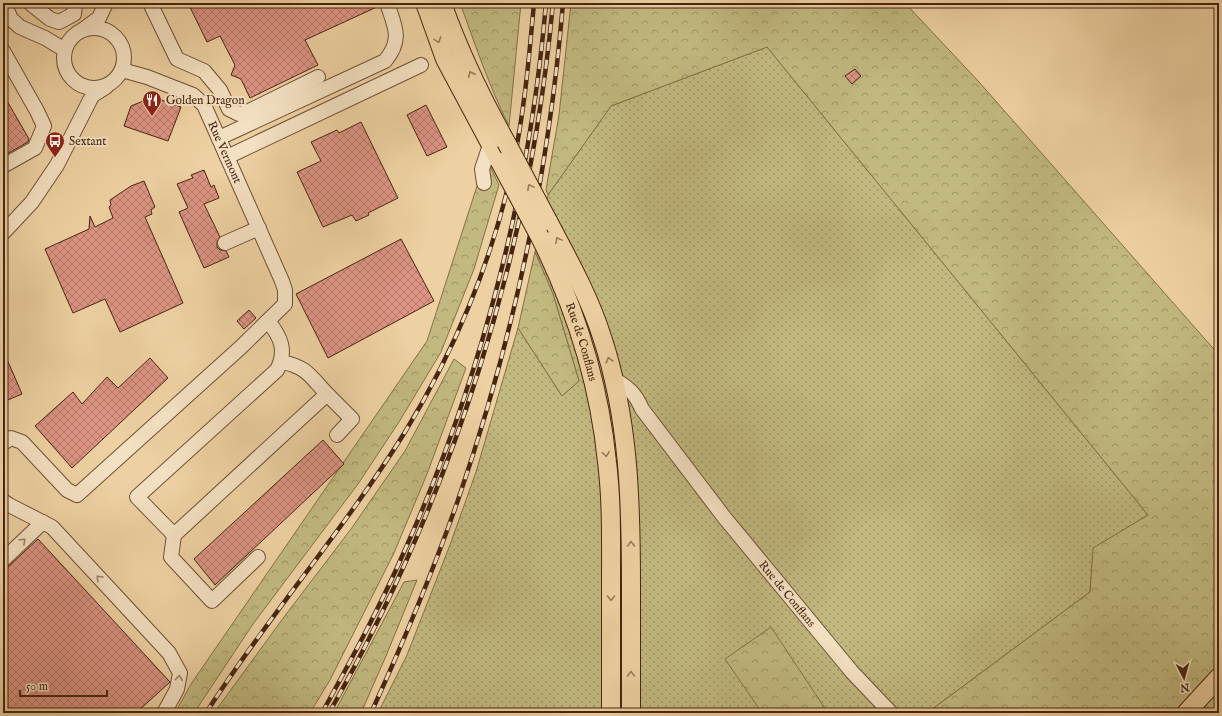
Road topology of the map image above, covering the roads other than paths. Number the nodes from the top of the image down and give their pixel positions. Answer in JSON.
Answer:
{"nodes":[{"id":1,"x":4,"y":3,"type":"edge"},
{"id":2,"x":30,"y":3,"type":"edge"},
{"id":3,"x":76,"y":3,"type":"edge"},
{"id":4,"x":107,"y":3,"type":"edge"},
{"id":5,"x":150,"y":3,"type":"edge"},
{"id":6,"x":387,"y":3,"type":"edge"},
{"id":7,"x":425,"y":3,"type":"edge"},
{"id":8,"x":442,"y":3,"type":"edge"},
{"id":9,"x":78,"y":33,"type":"junction"},
{"id":10,"x":120,"y":42,"type":"junction"},
{"id":11,"x":65,"y":50,"type":"junction"},
{"id":12,"x":3,"y":51,"type":"edge"},
{"id":13,"x":420,"y":65,"type":"dead end"},
{"id":14,"x":122,"y":70,"type":"junction"},
{"id":15,"x":318,"y":77,"type":"dead end"},
{"id":16,"x":77,"y":83,"type":"junction"},
{"id":17,"x":109,"y":85,"type":"junction"},
{"id":18,"x":83,"y":113,"type":"junction"},
{"id":19,"x":219,"y":138,"type":"junction"},
{"id":20,"x":498,"y":143,"type":"junction"},
{"id":21,"x":227,"y":157,"type":"junction"},
{"id":22,"x":3,"y":166,"type":"edge"},
{"id":23,"x":484,"y":183,"type":"dead end"},
{"id":24,"x":259,"y":228,"type":"junction"},
{"id":25,"x":544,"y":229,"type":"junction"},
{"id":26,"x":3,"y":233,"type":"edge"},
{"id":27,"x":225,"y":243,"type":"dead end"},
{"id":28,"x":268,"y":321,"type":"junction"},
{"id":29,"x":282,"y":362,"type":"junction"},
{"id":30,"x":614,"y":379,"type":"junction"},
{"id":31,"x":327,"y":394,"type":"junction"},
{"id":32,"x":642,"y":409,"type":"junction"},
{"id":33,"x":337,"y":435,"type":"dead end"},
{"id":34,"x":624,"y":437,"type":"junction"},
{"id":35,"x":3,"y":442,"type":"edge"},
{"id":36,"x":3,"y":500,"type":"edge"},
{"id":37,"x":43,"y":522,"type":"junction"},
{"id":38,"x":174,"y":534,"type":"junction"},
{"id":39,"x":258,"y":557,"type":"dead end"},
{"id":40,"x":3,"y":560,"type":"edge"},
{"id":41,"x":1219,"y":677,"type":"edge"},
{"id":42,"x":1219,"y":695,"type":"edge"},
{"id":43,"x":164,"y":713,"type":"edge"},
{"id":44,"x":611,"y":713,"type":"edge"},
{"id":45,"x":631,"y":713,"type":"edge"},
{"id":46,"x":891,"y":713,"type":"edge"},
{"id":47,"x":1186,"y":713,"type":"edge"},
{"id":48,"x":1203,"y":713,"type":"edge"}],
"edges":[{"from":1,"to":11,"type":"street"},
{"from":2,"to":3,"type":"street"},
{"from":4,"to":9,"type":"street"},
{"from":4,"to":10,"type":"street"},
{"from":5,"to":15,"type":"street"},
{"from":6,"to":19,"type":"street"},
{"from":7,"to":20,"type":"main road","name":"Rue de Conflans","one_way":true},
{"from":20,"to":8,"type":"main road","name":"Rue de Conflans","one_way":true},
{"from":9,"to":10,"type":"street"},
{"from":9,"to":11,"type":"street"},
{"from":10,"to":14,"type":"street"},
{"from":11,"to":16,"type":"street"},
{"from":12,"to":22,"type":"street"},
{"from":13,"to":21,"type":"street"},
{"from":14,"to":17,"type":"street"},
{"from":14,"to":19,"type":"street","name":"Rue Vermont"},
{"from":16,"to":17,"type":"street"},
{"from":16,"to":18,"type":"street"},
{"from":17,"to":18,"type":"street"},
{"from":18,"to":26,"type":"street"},
{"from":19,"to":21,"type":"street","name":"Rue Vermont"},
{"from":20,"to":23,"type":"street"},
{"from":25,"to":20,"type":"main road","name":"Rue de Conflans","one_way":true,"bridge":true},
{"from":20,"to":25,"type":"main road","name":"Rue de Conflans","bridge":true},
{"from":21,"to":24,"type":"street","name":"Rue Vermont"},
{"from":24,"to":27,"type":"street"},
{"from":24,"to":28,"type":"street","name":"Rue Vermont"},
{"from":30,"to":25,"type":"main road","name":"Rue de Conflans","one_way":true},
{"from":25,"to":44,"type":"main road","name":"Rue de Conflans","one_way":true},
{"from":28,"to":29,"type":"street"},
{"from":28,"to":35,"type":"street"},
{"from":29,"to":31,"type":"street"},
{"from":29,"to":38,"type":"street"},
{"from":30,"to":32,"type":"street","name":"Rue de Conflans"},
{"from":30,"to":34,"type":"main road","name":"Rue de Conflans"},
{"from":31,"to":33,"type":"street"},
{"from":31,"to":38,"type":"street"},
{"from":32,"to":34,"type":"street"},
{"from":32,"to":46,"type":"street","name":"Rue de Conflans"},
{"from":45,"to":34,"type":"main road","name":"Rue de Conflans","one_way":true},
{"from":36,"to":37,"type":"street"},
{"from":40,"to":37,"type":"street","one_way":true},
{"from":43,"to":37,"type":"street","one_way":true},
{"from":38,"to":39,"type":"street"},
{"from":41,"to":47,"type":"main road"},
{"from":42,"to":48,"type":"main road"}]}
